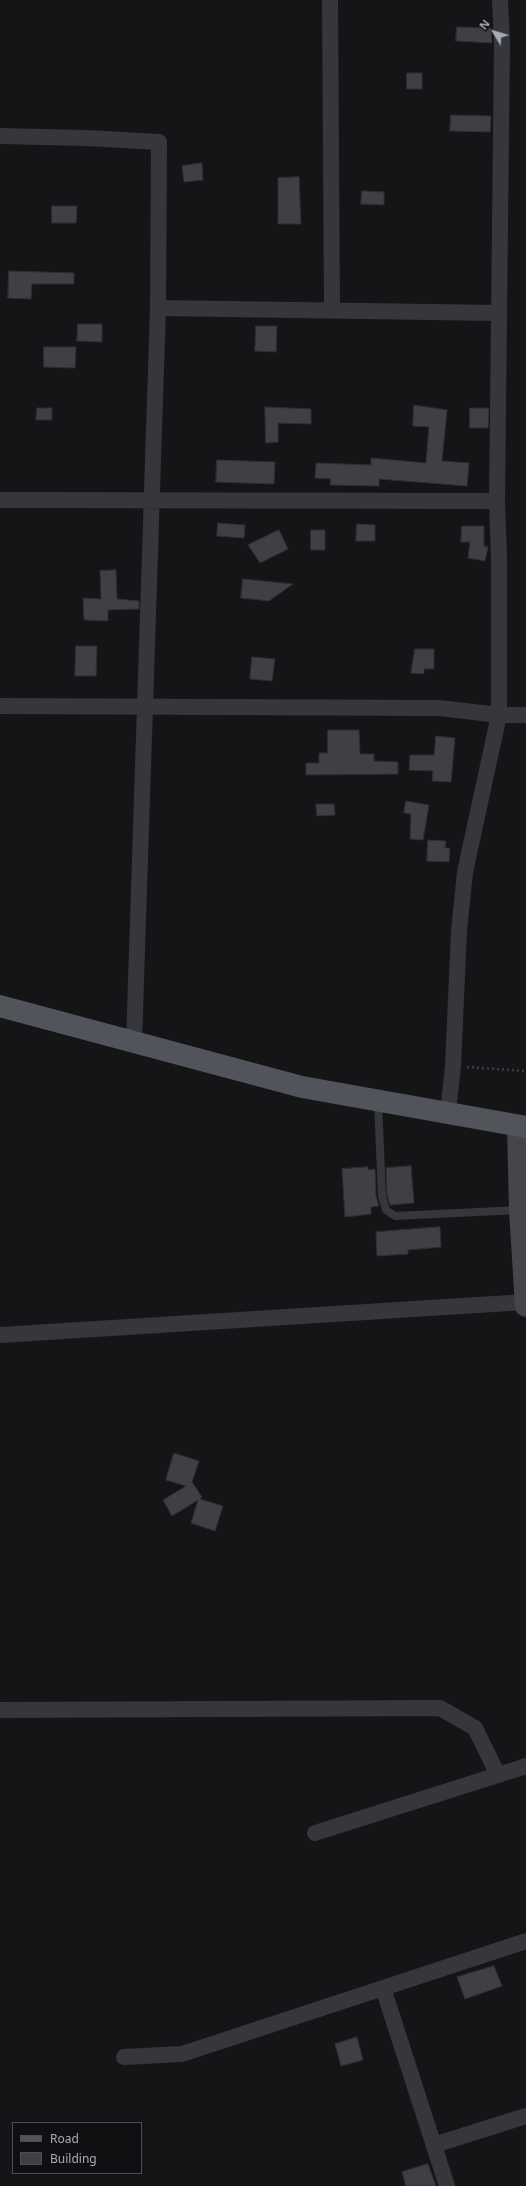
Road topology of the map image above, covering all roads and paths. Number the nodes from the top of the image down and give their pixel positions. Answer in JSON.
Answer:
{"nodes":[{"id":1,"x":330,"y":0,"type":"edge"},
{"id":2,"x":500,"y":0,"type":"edge"},
{"id":3,"x":0,"y":136,"type":"edge"},
{"id":4,"x":158,"y":308,"type":"junction"},
{"id":5,"x":332,"y":311,"type":"junction"},
{"id":6,"x":498,"y":313,"type":"junction"},
{"id":7,"x":0,"y":500,"type":"edge"},
{"id":8,"x":152,"y":500,"type":"junction"},
{"id":9,"x":497,"y":501,"type":"junction"},
{"id":10,"x":0,"y":706,"type":"edge"},
{"id":11,"x":145,"y":706,"type":"junction"},
{"id":12,"x":499,"y":715,"type":"junction"},
{"id":13,"x":526,"y":715,"type":"edge"},
{"id":14,"x":0,"y":1006,"type":"edge"},
{"id":15,"x":134,"y":1042,"type":"junction"},
{"id":16,"x":453,"y":1066,"type":"junction"},
{"id":17,"x":526,"y":1071,"type":"edge"},
{"id":18,"x":378,"y":1101,"type":"junction"},
{"id":19,"x":448,"y":1113,"type":"junction"},
{"id":20,"x":522,"y":1126,"type":"edge"},
{"id":21,"x":523,"y":1211,"type":"edge"},
{"id":22,"x":526,"y":1302,"type":"edge"},
{"id":23,"x":526,"y":1306,"type":"edge"},
{"id":24,"x":0,"y":1335,"type":"edge"},
{"id":25,"x":0,"y":1710,"type":"edge"},
{"id":26,"x":526,"y":1766,"type":"edge"},
{"id":27,"x":498,"y":1775,"type":"junction"},
{"id":28,"x":315,"y":1833,"type":"dead end"},
{"id":29,"x":526,"y":1941,"type":"edge"},
{"id":30,"x":383,"y":1988,"type":"junction"},
{"id":31,"x":124,"y":2057,"type":"dead end"},
{"id":32,"x":526,"y":2116,"type":"edge"},
{"id":33,"x":434,"y":2145,"type":"junction"},
{"id":34,"x":447,"y":2186,"type":"edge"}],
"edges":[{"from":1,"to":5,"type":"street"},
{"from":2,"to":6,"type":"street"},
{"from":3,"to":4,"type":"street"},
{"from":4,"to":5,"type":"street"},
{"from":4,"to":8,"type":"street"},
{"from":5,"to":6,"type":"street"},
{"from":6,"to":9,"type":"street"},
{"from":7,"to":8,"type":"street"},
{"from":8,"to":9,"type":"street"},
{"from":8,"to":11,"type":"street"},
{"from":9,"to":12,"type":"street"},
{"from":10,"to":11,"type":"street"},
{"from":11,"to":12,"type":"street"},
{"from":11,"to":15,"type":"street"},
{"from":12,"to":13,"type":"street"},
{"from":12,"to":16,"type":"street"},
{"from":14,"to":15,"type":"main road"},
{"from":15,"to":18,"type":"main road"},
{"from":16,"to":17,"type":"path"},
{"from":16,"to":19,"type":"street"},
{"from":18,"to":19,"type":"main road"},
{"from":18,"to":21,"type":"lane"},
{"from":19,"to":20,"type":"main road"},
{"from":20,"to":21,"type":"main road"},
{"from":21,"to":22,"type":"main road"},
{"from":22,"to":23,"type":"main road"},
{"from":22,"to":24,"type":"street"},
{"from":25,"to":27,"type":"street"},
{"from":26,"to":27,"type":"street"},
{"from":27,"to":28,"type":"street"},
{"from":29,"to":30,"type":"street"},
{"from":30,"to":31,"type":"street"},
{"from":30,"to":33,"type":"street"},
{"from":32,"to":33,"type":"street"},
{"from":33,"to":34,"type":"street"}]}
